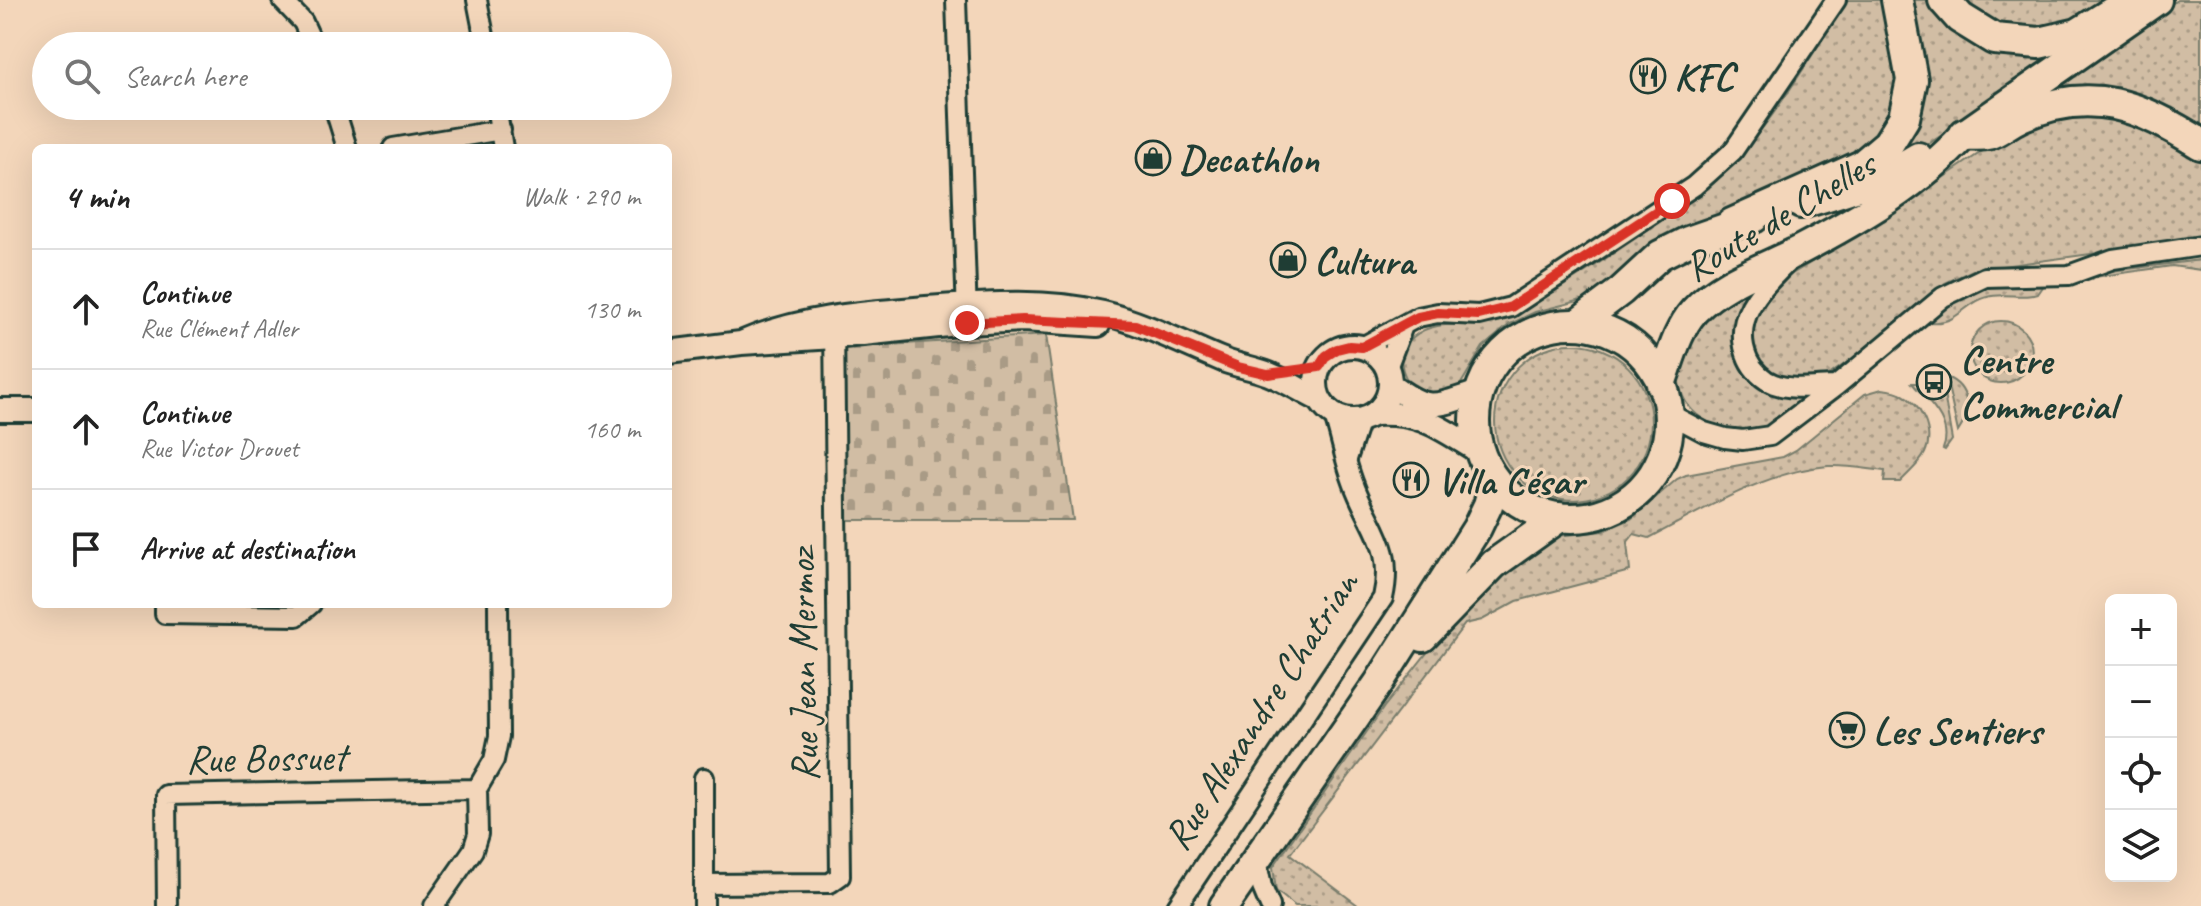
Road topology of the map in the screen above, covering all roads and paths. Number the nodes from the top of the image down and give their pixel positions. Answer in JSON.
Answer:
{"nodes":[{"id":1,"x":282,"y":0,"type":"edge"},
{"id":2,"x":477,"y":0,"type":"edge"},
{"id":3,"x":956,"y":0,"type":"edge"},
{"id":4,"x":1836,"y":0,"type":"edge"},
{"id":5,"x":1897,"y":0,"type":"edge"},
{"id":6,"x":1944,"y":0,"type":"edge"},
{"id":7,"x":2133,"y":0,"type":"edge"},
{"id":8,"x":2157,"y":0,"type":"edge"},
{"id":9,"x":308,"y":32,"type":"edge"},
{"id":10,"x":483,"y":32,"type":"edge"},
{"id":11,"x":338,"y":120,"type":"edge"},
{"id":12,"x":1965,"y":134,"type":"junction"},
{"id":13,"x":502,"y":139,"type":"edge"},
{"id":14,"x":346,"y":144,"type":"edge"},
{"id":15,"x":441,"y":144,"type":"edge"},
{"id":16,"x":2201,"y":144,"type":"edge"},
{"id":17,"x":1732,"y":224,"type":"junction"},
{"id":18,"x":2201,"y":246,"type":"edge"},
{"id":19,"x":1799,"y":250,"type":"junction"},
{"id":20,"x":967,"y":314,"type":"junction"},
{"id":21,"x":1577,"y":324,"type":"junction"},
{"id":22,"x":1403,"y":326,"type":"junction"},
{"id":23,"x":834,"y":327,"type":"junction"},
{"id":24,"x":1362,"y":347,"type":"junction"},
{"id":25,"x":672,"y":352,"type":"edge"},
{"id":26,"x":1319,"y":367,"type":"junction"},
{"id":27,"x":1268,"y":374,"type":"junction"},
{"id":28,"x":1389,"y":376,"type":"junction"},
{"id":29,"x":1661,"y":384,"type":"junction"},
{"id":30,"x":1836,"y":386,"type":"junction"},
{"id":31,"x":1479,"y":392,"type":"junction"},
{"id":32,"x":1318,"y":399,"type":"junction"},
{"id":33,"x":0,"y":410,"type":"edge"},
{"id":34,"x":32,"y":410,"type":"edge"},
{"id":35,"x":1668,"y":413,"type":"junction"},
{"id":36,"x":1334,"y":416,"type":"junction"},
{"id":37,"x":1367,"y":417,"type":"junction"},
{"id":38,"x":1480,"y":452,"type":"junction"},
{"id":39,"x":1347,"y":459,"type":"junction"},
{"id":40,"x":1495,"y":480,"type":"junction"},
{"id":41,"x":1560,"y":517,"type":"junction"},
{"id":42,"x":165,"y":608,"type":"edge"},
{"id":43,"x":306,"y":608,"type":"edge"},
{"id":44,"x":498,"y":608,"type":"edge"},
{"id":45,"x":1378,"y":684,"type":"junction"},
{"id":46,"x":704,"y":778,"type":"dead end"},
{"id":47,"x":477,"y":789,"type":"junction"},
{"id":48,"x":1256,"y":858,"type":"junction"},
{"id":49,"x":705,"y":884,"type":"junction"},
{"id":50,"x":167,"y":906,"type":"edge"},
{"id":51,"x":434,"y":906,"type":"edge"},
{"id":52,"x":704,"y":906,"type":"edge"},
{"id":53,"x":1177,"y":906,"type":"edge"},
{"id":54,"x":1224,"y":906,"type":"edge"},
{"id":55,"x":1270,"y":906,"type":"edge"}],
"edges":[{"from":1,"to":9,"type":"street"},
{"from":2,"to":10,"type":"street"},
{"from":3,"to":20,"type":"street"},
{"from":4,"to":22,"type":"street"},
{"from":5,"to":17,"type":"highway"},
{"from":6,"to":7,"type":"highway"},
{"from":8,"to":12,"type":"main road","name":"Route de Chelles"},
{"from":11,"to":14,"type":"street"},
{"from":12,"to":16,"type":"highway"},
{"from":12,"to":17,"type":"main road","name":"Route de Chelles"},
{"from":12,"to":19,"type":"main road","name":"Route de Chelles"},
{"from":13,"to":15,"type":"street"},
{"from":17,"to":21,"type":"main road","name":"Route de Chelles"},
{"from":18,"to":30,"type":"street"},
{"from":19,"to":29,"type":"main road","name":"Route de Chelles"},
{"from":19,"to":30,"type":"street"},
{"from":20,"to":23,"type":"street"},
{"from":20,"to":27,"type":"street"},
{"from":21,"to":29,"type":"main road"},
{"from":21,"to":31,"type":"main road"},
{"from":22,"to":24,"type":"street"},
{"from":22,"to":28,"type":"street"},
{"from":23,"to":25,"type":"street"},
{"from":23,"to":49,"type":"street","name":"Rue Jean Mermoz"},
{"from":24,"to":26,"type":"street"},
{"from":24,"to":28,"type":"street"},
{"from":26,"to":27,"type":"street"},
{"from":26,"to":32,"type":"street"},
{"from":27,"to":32,"type":"street"},
{"from":28,"to":31,"type":"street"},
{"from":28,"to":37,"type":"street"},
{"from":29,"to":35,"type":"main road"},
{"from":30,"to":35,"type":"street"},
{"from":31,"to":38,"type":"main road"},
{"from":32,"to":36,"type":"street"},
{"from":33,"to":34,"type":"street"},
{"from":35,"to":41,"type":"main road"},
{"from":36,"to":37,"type":"street"},
{"from":36,"to":39,"type":"street","name":"Rue Alexandre Chatrian"},
{"from":37,"to":38,"type":"street"},
{"from":37,"to":39,"type":"street"},
{"from":38,"to":40,"type":"main road"},
{"from":39,"to":53,"type":"street","name":"Rue Alexandre Chatrian"},
{"from":40,"to":41,"type":"main road"},
{"from":40,"to":45,"type":"main road"},
{"from":41,"to":45,"type":"main road"},
{"from":42,"to":43,"type":"street"},
{"from":44,"to":47,"type":"street"},
{"from":45,"to":48,"type":"main road"},
{"from":46,"to":49,"type":"street"},
{"from":47,"to":50,"type":"street","name":"Rue Bossuet"},
{"from":47,"to":51,"type":"street"},
{"from":48,"to":54,"type":"main road"},
{"from":48,"to":55,"type":"street"},
{"from":49,"to":52,"type":"street"}]}
